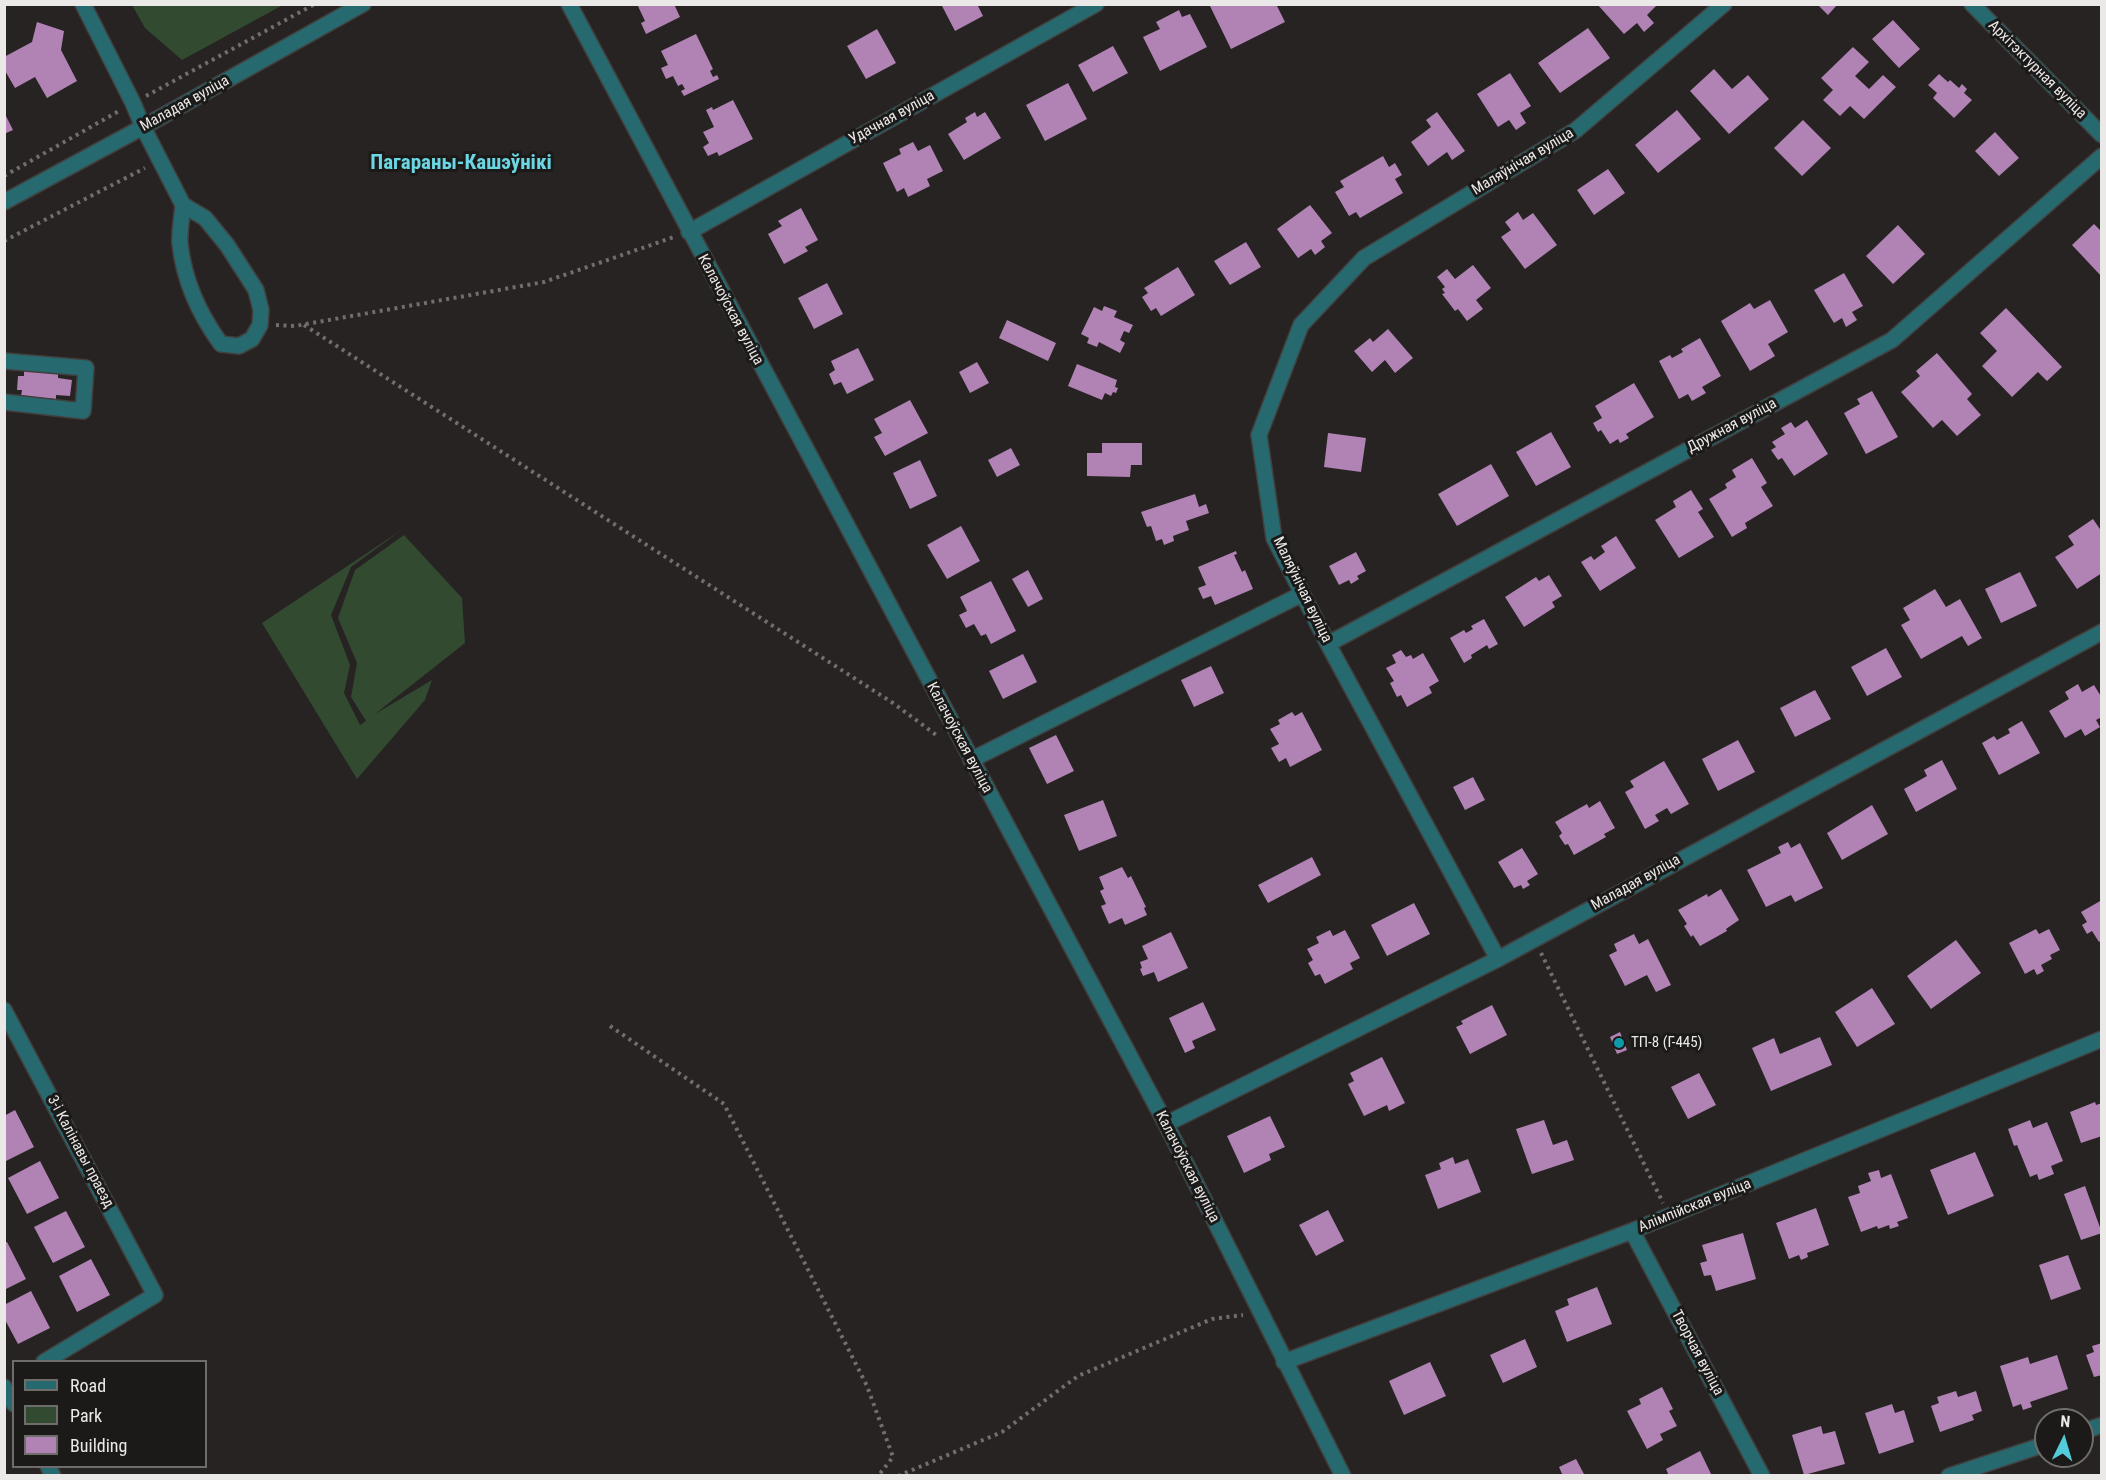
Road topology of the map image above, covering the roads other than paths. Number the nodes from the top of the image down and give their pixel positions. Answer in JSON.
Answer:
{"nodes":[{"id":1,"x":83,"y":4,"type":"edge"},
{"id":2,"x":363,"y":4,"type":"edge"},
{"id":3,"x":569,"y":4,"type":"edge"},
{"id":4,"x":1096,"y":4,"type":"edge"},
{"id":5,"x":1724,"y":4,"type":"edge"},
{"id":6,"x":1971,"y":4,"type":"edge"},
{"id":7,"x":143,"y":127,"type":"junction"},
{"id":8,"x":2102,"y":135,"type":"edge"},
{"id":9,"x":2102,"y":156,"type":"edge"},
{"id":10,"x":4,"y":202,"type":"edge"},
{"id":11,"x":183,"y":206,"type":"junction"},
{"id":12,"x":689,"y":232,"type":"junction"},
{"id":13,"x":4,"y":361,"type":"edge"},
{"id":14,"x":4,"y":402,"type":"edge"},
{"id":15,"x":1302,"y":594,"type":"junction"},
{"id":16,"x":2102,"y":632,"type":"edge"},
{"id":17,"x":1328,"y":645,"type":"junction"},
{"id":18,"x":971,"y":760,"type":"junction"},
{"id":19,"x":1498,"y":958,"type":"junction"},
{"id":20,"x":4,"y":1010,"type":"edge"},
{"id":21,"x":2102,"y":1039,"type":"edge"},
{"id":22,"x":1166,"y":1124,"type":"junction"},
{"id":23,"x":1632,"y":1232,"type":"junction"},
{"id":24,"x":48,"y":1360,"type":"edge"},
{"id":25,"x":1284,"y":1362,"type":"junction"},
{"id":26,"x":4,"y":1387,"type":"edge"},
{"id":27,"x":12,"y":1401,"type":"edge"},
{"id":28,"x":2034,"y":1448,"type":"edge"},
{"id":29,"x":1343,"y":1476,"type":"edge"},
{"id":30,"x":1762,"y":1476,"type":"edge"},
{"id":31,"x":1948,"y":1476,"type":"edge"}],
"edges":[{"from":1,"to":7,"type":"street"},
{"from":2,"to":7,"type":"street","name":"Маладая вуліца"},
{"from":3,"to":12,"type":"street","name":"Калачоўская вуліца"},
{"from":4,"to":12,"type":"street","name":"Удачная вуліца"},
{"from":5,"to":15,"type":"street","name":"Маляўнічая вуліца"},
{"from":6,"to":8,"type":"street","name":"Архітэктурная вуліца"},
{"from":7,"to":10,"type":"street","name":"Маладая вуліца"},
{"from":7,"to":11,"type":"street"},
{"from":9,"to":17,"type":"street","name":"Дружная вуліца"},
{"from":11,"to":11,"type":"street"},
{"from":12,"to":18,"type":"street","name":"Калачоўская вуліца"},
{"from":13,"to":14,"type":"street"},
{"from":15,"to":17,"type":"street","name":"Маляўнічая вуліца"},
{"from":15,"to":18,"type":"street"},
{"from":16,"to":19,"type":"street","name":"Маладая вуліца"},
{"from":17,"to":19,"type":"street","name":"Маляўнічая вуліца"},
{"from":18,"to":22,"type":"street","name":"Калачоўская вуліца"},
{"from":19,"to":22,"type":"street","name":"Маладая вуліца"},
{"from":20,"to":24,"type":"street","name":"3-і Калінавы праезд"},
{"from":21,"to":23,"type":"street","name":"Алімпійская вуліца"},
{"from":22,"to":25,"type":"street","name":"Калачоўская вуліца"},
{"from":23,"to":25,"type":"street","name":"Алімпійская вуліца"},
{"from":23,"to":30,"type":"street","name":"Творчая вуліца"},
{"from":25,"to":29,"type":"street","name":"Калачоўская вуліца"},
{"from":26,"to":27,"type":"street"},
{"from":28,"to":31,"type":"street"}]}
